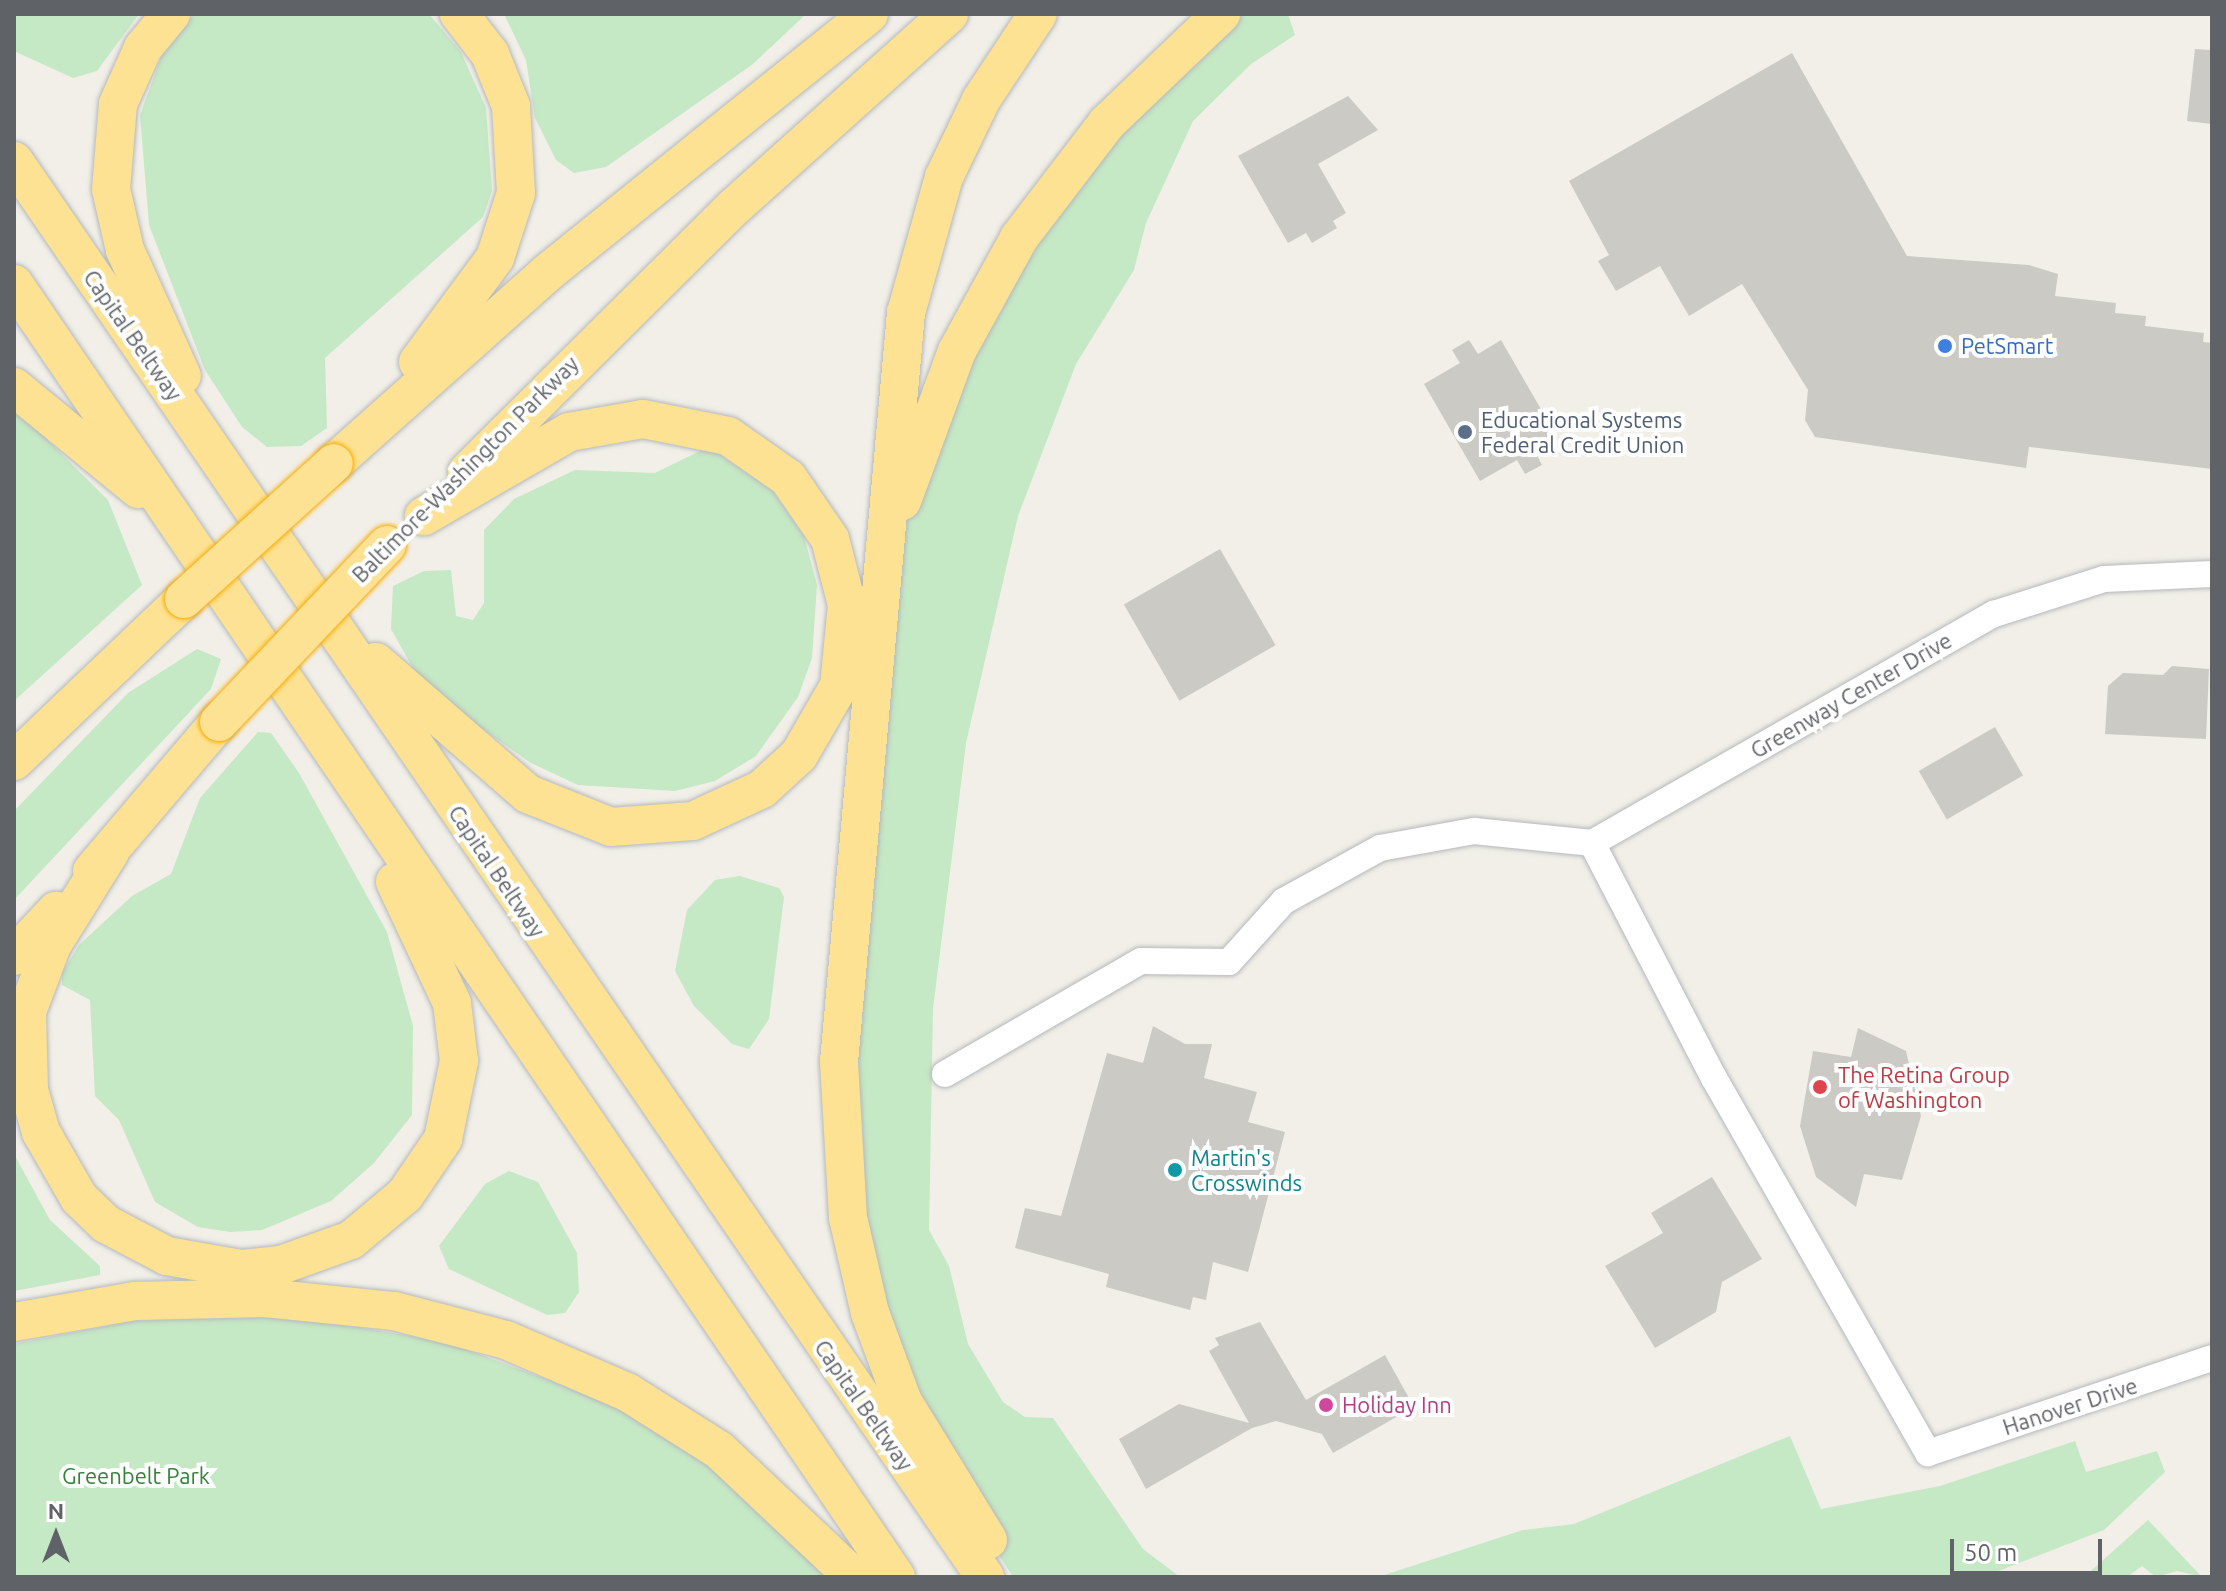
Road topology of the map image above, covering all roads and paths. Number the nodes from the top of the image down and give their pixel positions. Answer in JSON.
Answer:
{"nodes":[{"id":1,"x":171,"y":14,"type":"edge"},
{"id":2,"x":459,"y":14,"type":"edge"},
{"id":3,"x":869,"y":14,"type":"edge"},
{"id":4,"x":949,"y":14,"type":"edge"},
{"id":5,"x":1038,"y":14,"type":"edge"},
{"id":6,"x":1221,"y":14,"type":"edge"},
{"id":7,"x":14,"y":161,"type":"edge"},
{"id":8,"x":14,"y":284,"type":"edge"},
{"id":9,"x":14,"y":387,"type":"edge"},
{"id":10,"x":344,"y":453,"type":"junction"},
{"id":11,"x":220,"y":459,"type":"junction"},
{"id":12,"x":424,"y":516,"type":"junction"},
{"id":13,"x":173,"y":519,"type":"junction"},
{"id":14,"x":285,"y":558,"type":"junction"},
{"id":15,"x":2212,"y":574,"type":"edge"},
{"id":16,"x":184,"y":599,"type":"junction"},
{"id":17,"x":879,"y":609,"type":"junction"},
{"id":18,"x":305,"y":713,"type":"junction"},
{"id":19,"x":14,"y":729,"type":"edge"},
{"id":20,"x":14,"y":761,"type":"edge"},
{"id":21,"x":1592,"y":843,"type":"junction"},
{"id":22,"x":110,"y":852,"type":"junction"},
{"id":23,"x":14,"y":956,"type":"edge"},
{"id":24,"x":945,"y":1074,"type":"dead end"},
{"id":25,"x":14,"y":1322,"type":"edge"},
{"id":26,"x":2212,"y":1358,"type":"edge"},
{"id":27,"x":854,"y":1577,"type":"edge"},
{"id":28,"x":896,"y":1577,"type":"edge"},
{"id":29,"x":985,"y":1577,"type":"edge"},
{"id":30,"x":1011,"y":1577,"type":"edge"}],
"edges":[{"from":1,"to":11,"type":"highway"},
{"from":2,"to":10,"type":"highway"},
{"from":3,"to":10,"type":"highway"},
{"from":4,"to":12,"type":"highway","name":"Baltimore-Washington Parkway"},
{"from":5,"to":17,"type":"highway"},
{"from":6,"to":17,"type":"highway"},
{"from":7,"to":11,"type":"highway","name":"Capital Beltway"},
{"from":8,"to":13,"type":"highway"},
{"from":9,"to":13,"type":"highway"},
{"from":10,"to":16,"type":"highway","bridge":true},
{"from":11,"to":14,"type":"highway","name":"Capital Beltway"},
{"from":12,"to":14,"type":"highway"},
{"from":12,"to":22,"type":"highway","name":"Baltimore-Washington Parkway","bridge":true},
{"from":13,"to":18,"type":"highway"},
{"from":14,"to":29,"type":"highway","name":"Capital Beltway"},
{"from":15,"to":21,"type":"street","name":"Greenway Center Drive"},
{"from":16,"to":19,"type":"highway"},
{"from":16,"to":20,"type":"highway"},
{"from":17,"to":30,"type":"highway"},
{"from":18,"to":22,"type":"highway"},
{"from":18,"to":28,"type":"highway"},
{"from":21,"to":24,"type":"street"},
{"from":21,"to":26,"type":"street","name":"Hanover Drive"},
{"from":22,"to":23,"type":"highway","name":"Baltimore-Washington Parkway"},
{"from":25,"to":27,"type":"highway"}]}
